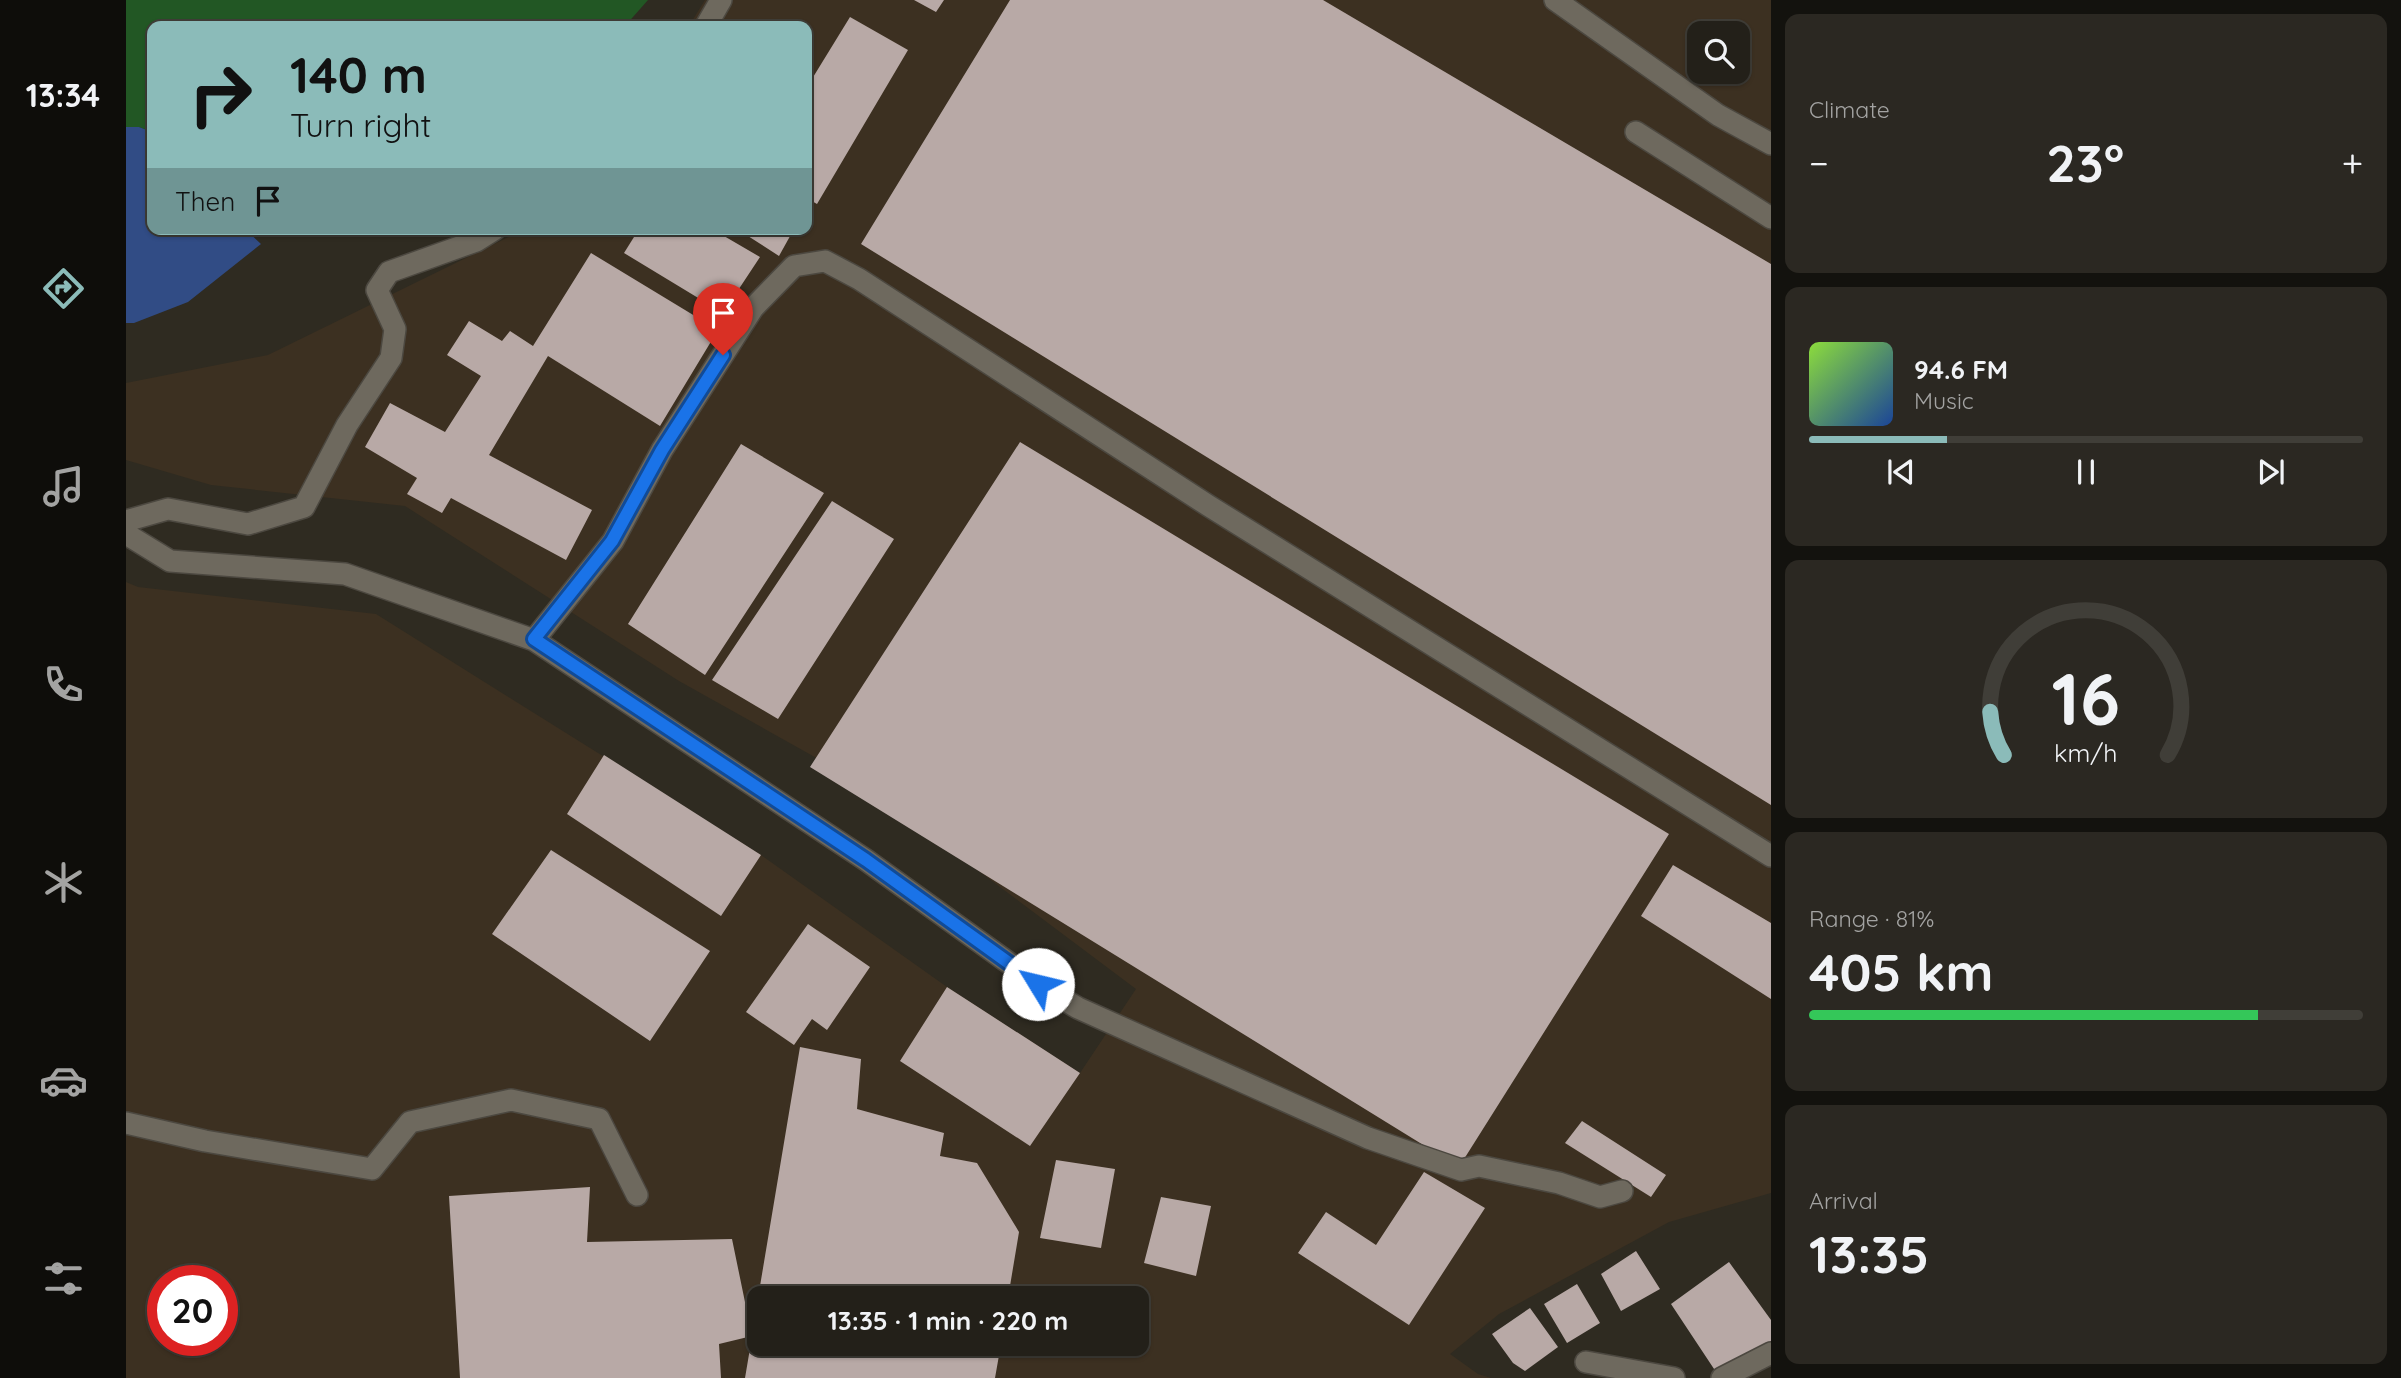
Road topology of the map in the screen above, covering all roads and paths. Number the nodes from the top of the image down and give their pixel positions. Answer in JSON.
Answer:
{"nodes":[{"id":1,"x":721,"y":0,"type":"edge"},
{"id":2,"x":1555,"y":0,"type":"edge"},
{"id":3,"x":709,"y":21,"type":"edge"},
{"id":4,"x":1636,"y":132,"type":"dead end"},
{"id":5,"x":1771,"y":144,"type":"edge"},
{"id":6,"x":1771,"y":218,"type":"edge"},
{"id":7,"x":485,"y":235,"type":"edge"},
{"id":8,"x":126,"y":521,"type":"edge"},
{"id":9,"x":126,"y":534,"type":"edge"},
{"id":10,"x":534,"y":639,"type":"junction"},
{"id":11,"x":1771,"y":856,"type":"edge"},
{"id":12,"x":126,"y":1123,"type":"edge"},
{"id":13,"x":1622,"y":1191,"type":"dead end"},
{"id":14,"x":636,"y":1195,"type":"dead end"},
{"id":15,"x":1771,"y":1353,"type":"edge"},
{"id":16,"x":1586,"y":1362,"type":"dead end"},
{"id":17,"x":1674,"y":1378,"type":"edge"},
{"id":18,"x":1722,"y":1378,"type":"edge"}],
"edges":[{"from":1,"to":3,"type":"street"},
{"from":2,"to":5,"type":"street"},
{"from":4,"to":6,"type":"street"},
{"from":7,"to":8,"type":"street"},
{"from":9,"to":10,"type":"street"},
{"from":10,"to":11,"type":"street"},
{"from":10,"to":13,"type":"street"},
{"from":12,"to":14,"type":"street"},
{"from":15,"to":18,"type":"street"},
{"from":16,"to":17,"type":"street"}]}
